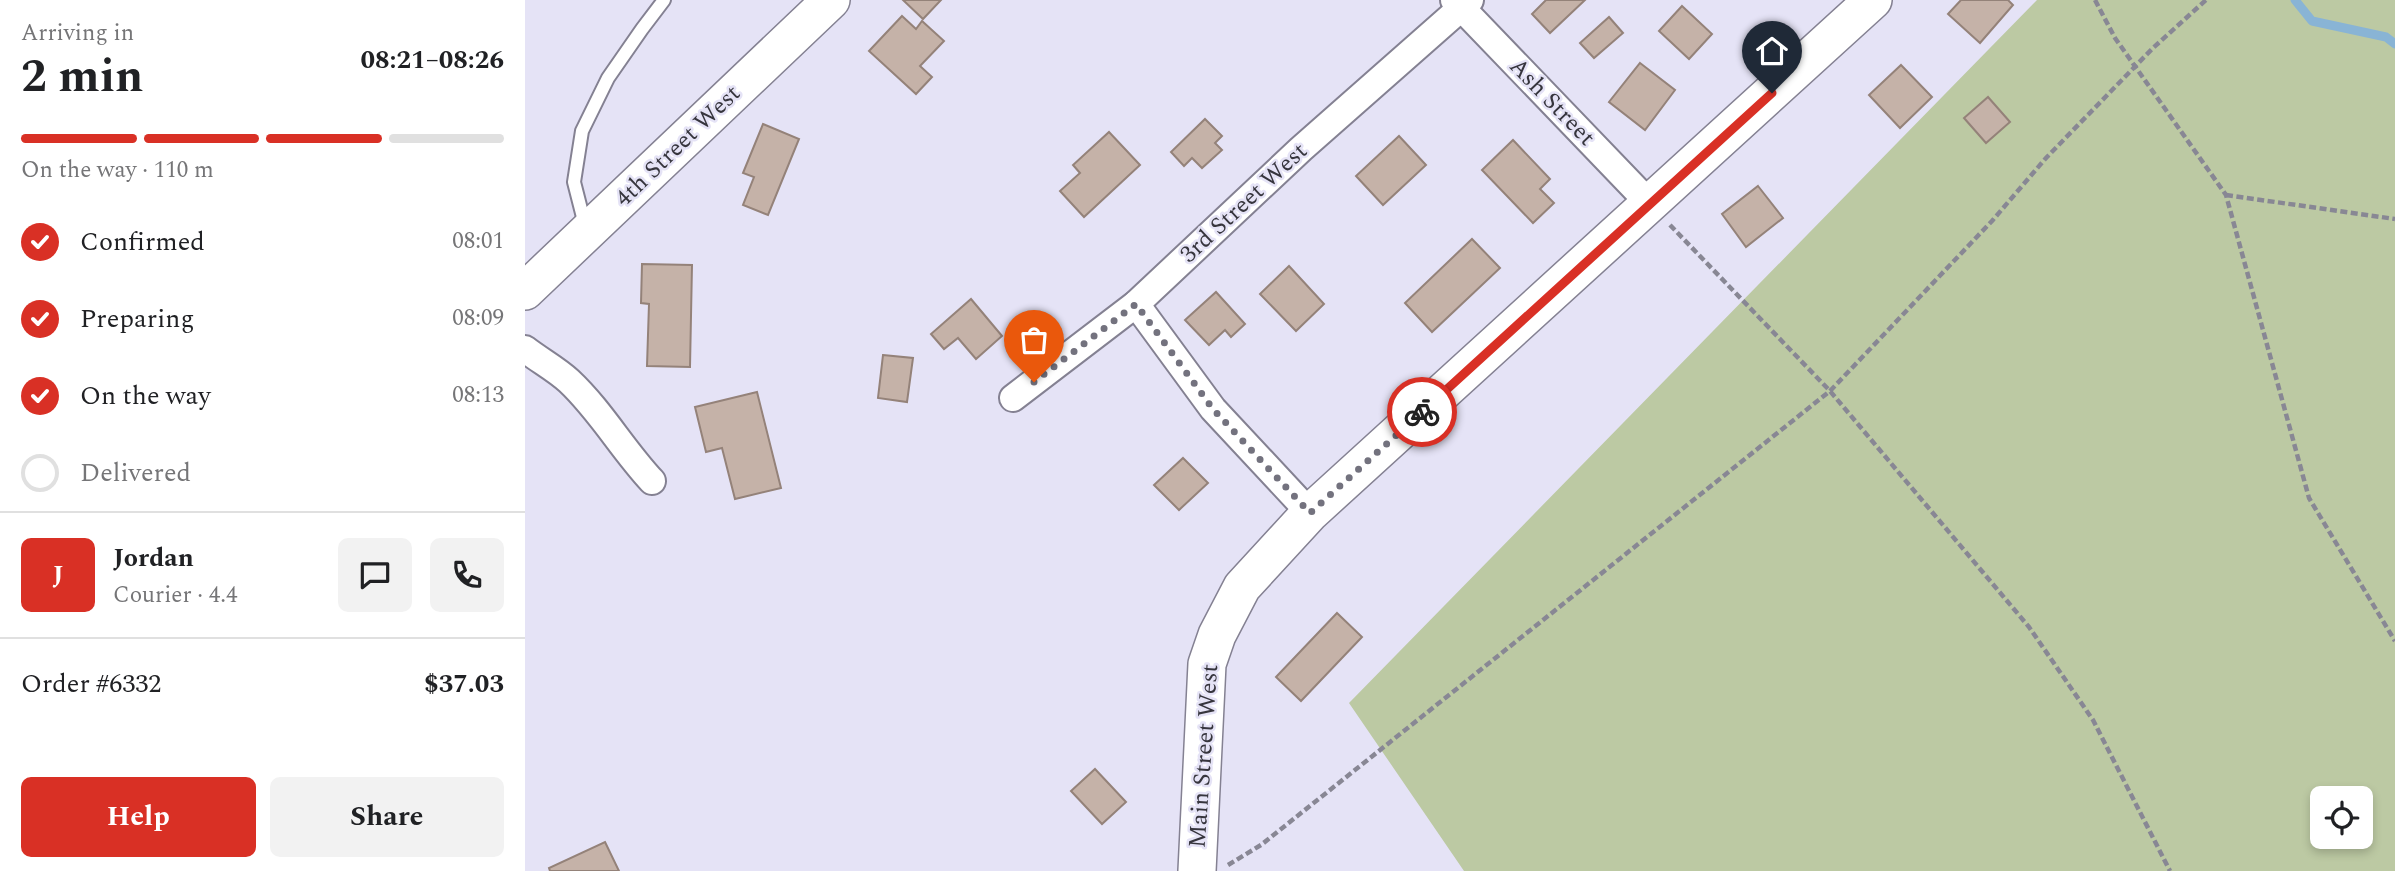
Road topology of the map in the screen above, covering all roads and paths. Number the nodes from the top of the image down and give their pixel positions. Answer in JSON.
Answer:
{"nodes":[{"id":1,"x":664,"y":0,"type":"edge"},
{"id":2,"x":831,"y":0,"type":"edge"},
{"id":3,"x":1873,"y":0,"type":"edge"},
{"id":4,"x":2095,"y":0,"type":"edge"},
{"id":5,"x":2206,"y":0,"type":"edge"},
{"id":6,"x":1462,"y":3,"type":"edge"},
{"id":7,"x":2135,"y":67,"type":"junction"},
{"id":8,"x":2226,"y":195,"type":"junction"},
{"id":9,"x":1650,"y":204,"type":"junction"},
{"id":10,"x":2395,"y":219,"type":"edge"},
{"id":11,"x":587,"y":233,"type":"junction"},
{"id":12,"x":525,"y":292,"type":"edge"},
{"id":13,"x":1136,"y":304,"type":"junction"},
{"id":14,"x":525,"y":349,"type":"edge"},
{"id":15,"x":1830,"y":391,"type":"junction"},
{"id":16,"x":1013,"y":398,"type":"dead end"},
{"id":17,"x":652,"y":481,"type":"dead end"},
{"id":18,"x":1310,"y":513,"type":"junction"},
{"id":19,"x":2395,"y":641,"type":"edge"},
{"id":20,"x":1197,"y":871,"type":"edge"},
{"id":21,"x":1218,"y":871,"type":"edge"},
{"id":22,"x":2169,"y":871,"type":"edge"}],
"edges":[{"from":1,"to":11,"type":"lane"},
{"from":2,"to":11,"type":"street","name":"4th Street West"},
{"from":3,"to":9,"type":"street","name":"Main Street West"},
{"from":4,"to":7,"type":"path"},
{"from":5,"to":7,"type":"path"},
{"from":6,"to":9,"type":"street","name":"Ash Street"},
{"from":6,"to":13,"type":"street","name":"3rd Street West"},
{"from":7,"to":8,"type":"path"},
{"from":7,"to":15,"type":"path"},
{"from":8,"to":10,"type":"path"},
{"from":8,"to":19,"type":"path"},
{"from":9,"to":15,"type":"path"},
{"from":9,"to":18,"type":"street","name":"Main Street West"},
{"from":11,"to":12,"type":"street","name":"4th Street West"},
{"from":13,"to":16,"type":"street","name":"3rd Street West"},
{"from":13,"to":18,"type":"street"},
{"from":14,"to":17,"type":"street"},
{"from":15,"to":21,"type":"path"},
{"from":15,"to":22,"type":"path"},
{"from":18,"to":20,"type":"street","name":"Main Street West"}]}
